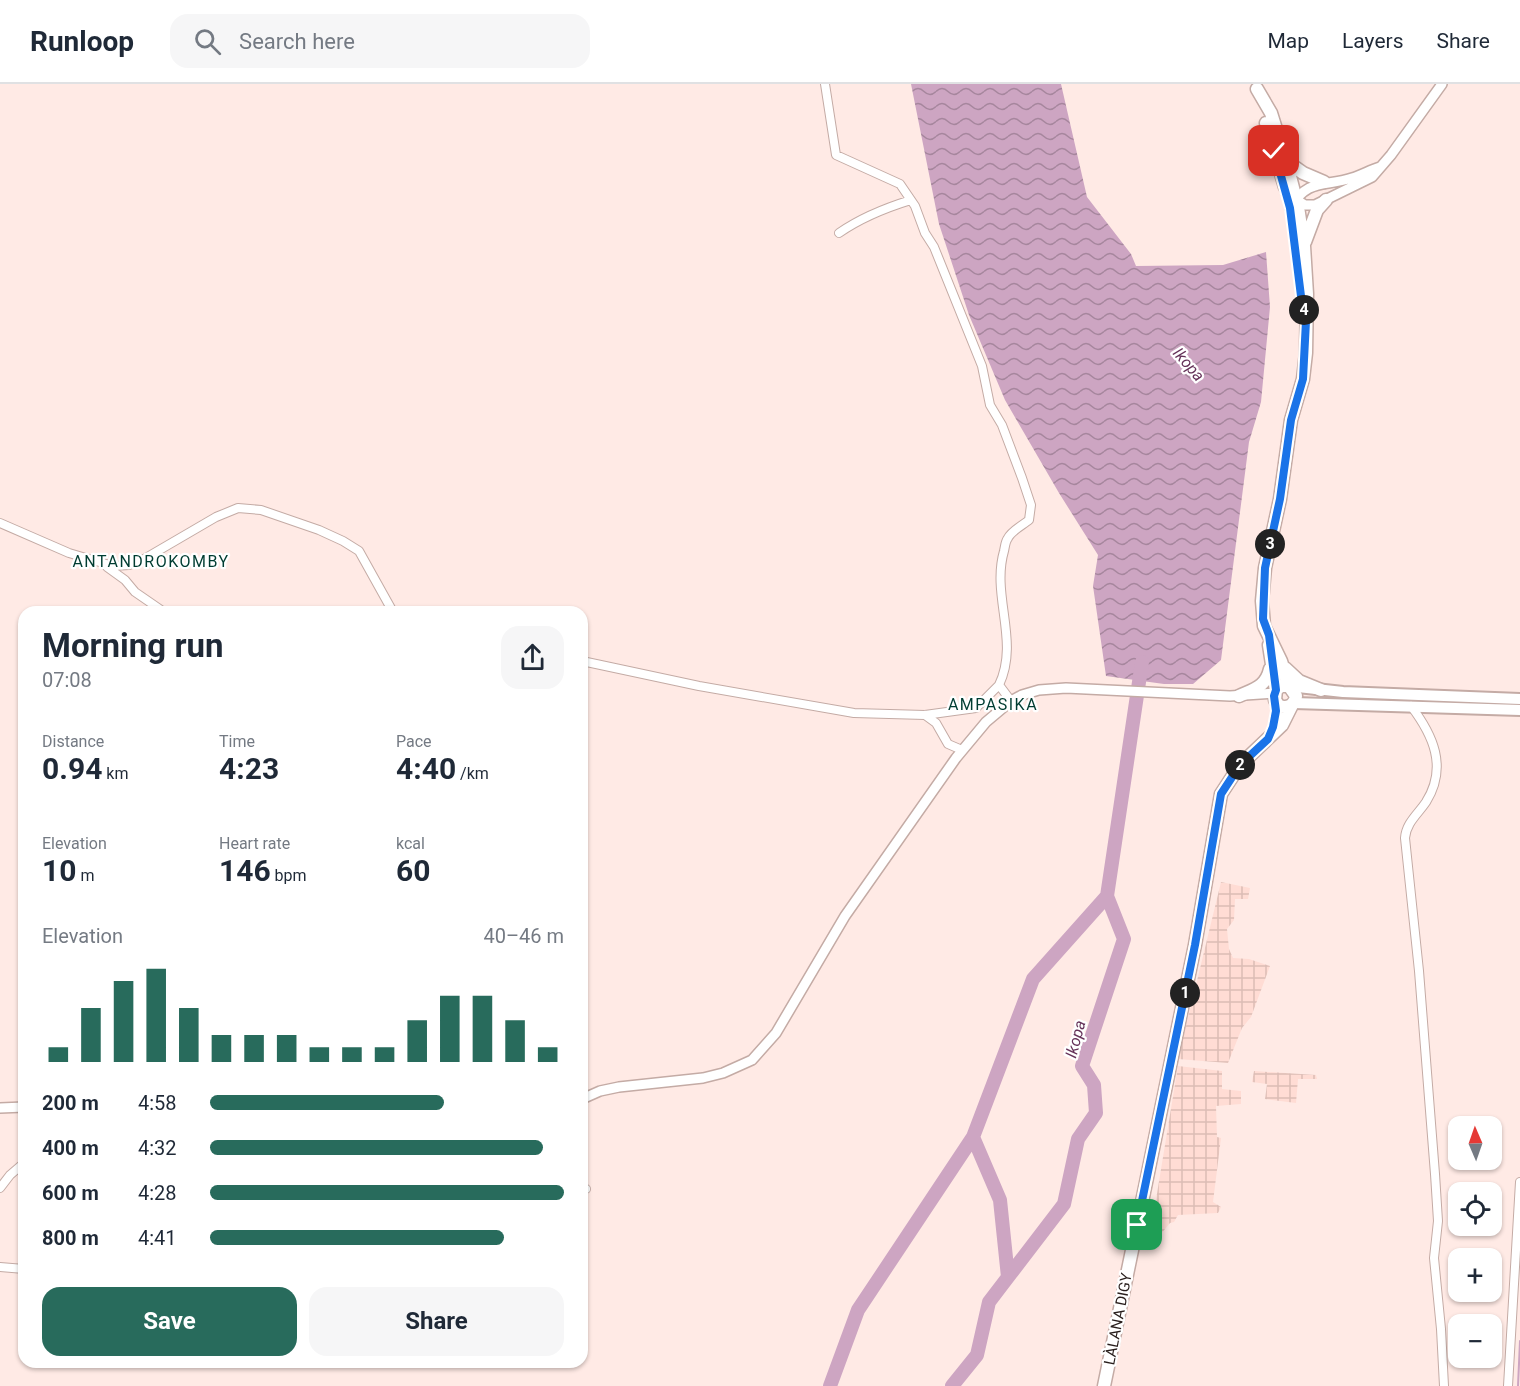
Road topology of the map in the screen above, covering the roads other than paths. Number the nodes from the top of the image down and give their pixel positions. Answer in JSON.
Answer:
{"nodes":[{"id":1,"x":825,"y":84,"type":"edge"},
{"id":2,"x":1442,"y":84,"type":"edge"},
{"id":3,"x":1256,"y":86,"type":"edge"},
{"id":4,"x":1286,"y":161,"type":"junction"},
{"id":5,"x":1380,"y":167,"type":"junction"},
{"id":6,"x":1324,"y":182,"type":"junction"},
{"id":7,"x":911,"y":200,"type":"junction"},
{"id":8,"x":1291,"y":200,"type":"junction"},
{"id":9,"x":1326,"y":200,"type":"junction"},
{"id":10,"x":839,"y":233,"type":"dead end"},
{"id":11,"x":1304,"y":246,"type":"junction"},
{"id":12,"x":1306,"y":321,"type":"junction"},
{"id":13,"x":0,"y":523,"type":"edge"},
{"id":14,"x":105,"y":565,"type":"junction"},
{"id":15,"x":155,"y":606,"type":"edge"},
{"id":16,"x":390,"y":606,"type":"edge"},
{"id":17,"x":588,"y":662,"type":"edge"},
{"id":18,"x":1276,"y":665,"type":"junction"},
{"id":19,"x":999,"y":685,"type":"junction"},
{"id":20,"x":1289,"y":686,"type":"junction"},
{"id":21,"x":1322,"y":690,"type":"junction"},
{"id":22,"x":1234,"y":696,"type":"junction"},
{"id":23,"x":1275,"y":696,"type":"junction"},
{"id":24,"x":1520,"y":699,"type":"edge"},
{"id":25,"x":1011,"y":701,"type":"junction"},
{"id":26,"x":1293,"y":704,"type":"junction"},
{"id":27,"x":1411,"y":706,"type":"junction"},
{"id":28,"x":1520,"y":710,"type":"edge"},
{"id":29,"x":925,"y":715,"type":"junction"},
{"id":30,"x":1268,"y":739,"type":"junction"},
{"id":31,"x":962,"y":750,"type":"junction"},
{"id":32,"x":588,"y":1097,"type":"edge"},
{"id":33,"x":18,"y":1107,"type":"edge"},
{"id":34,"x":0,"y":1108,"type":"edge"},
{"id":35,"x":18,"y":1168,"type":"edge"},
{"id":36,"x":1520,"y":1182,"type":"edge"},
{"id":37,"x":0,"y":1188,"type":"edge"},
{"id":38,"x":0,"y":1268,"type":"edge"},
{"id":39,"x":18,"y":1269,"type":"edge"},
{"id":40,"x":1104,"y":1386,"type":"edge"},
{"id":41,"x":1444,"y":1386,"type":"edge"},
{"id":42,"x":1508,"y":1386,"type":"edge"}],
"edges":[{"from":1,"to":7,"type":"street"},
{"from":2,"to":5,"type":"street"},
{"from":3,"to":4,"type":"main road"},
{"from":3,"to":8,"type":"main road"},
{"from":4,"to":6,"type":"main road"},
{"from":4,"to":8,"type":"main road"},
{"from":5,"to":6,"type":"street"},
{"from":5,"to":9,"type":"street"},
{"from":6,"to":8,"type":"street"},
{"from":7,"to":10,"type":"street"},
{"from":7,"to":19,"type":"street"},
{"from":8,"to":9,"type":"street"},
{"from":8,"to":11,"type":"main road"},
{"from":8,"to":12,"type":"main road"},
{"from":9,"to":11,"type":"main road"},
{"from":11,"to":12,"type":"main road"},
{"from":12,"to":18,"type":"main road"},
{"from":13,"to":14,"type":"street"},
{"from":14,"to":15,"type":"street"},
{"from":14,"to":16,"type":"street"},
{"from":17,"to":29,"type":"street"},
{"from":18,"to":20,"type":"main road"},
{"from":18,"to":21,"type":"main road"},
{"from":18,"to":22,"type":"main road"},
{"from":18,"to":23,"type":"main road"},
{"from":19,"to":25,"type":"street"},
{"from":19,"to":29,"type":"street"},
{"from":20,"to":21,"type":"main road"},
{"from":20,"to":23,"type":"main road"},
{"from":20,"to":26,"type":"main road"},
{"from":21,"to":24,"type":"main road"},
{"from":22,"to":23,"type":"street"},
{"from":22,"to":25,"type":"street"},
{"from":23,"to":26,"type":"main road"},
{"from":23,"to":30,"type":"main road"},
{"from":25,"to":31,"type":"street"},
{"from":26,"to":27,"type":"main road"},
{"from":26,"to":30,"type":"main road","name":"LÀLANA DIGY"},
{"from":27,"to":28,"type":"main road"},
{"from":27,"to":41,"type":"street"},
{"from":29,"to":31,"type":"street"},
{"from":30,"to":40,"type":"main road","name":"LÀLANA DIGY"},
{"from":31,"to":32,"type":"street"},
{"from":33,"to":34,"type":"street"},
{"from":35,"to":37,"type":"street"},
{"from":36,"to":42,"type":"street"},
{"from":38,"to":39,"type":"street"}]}
